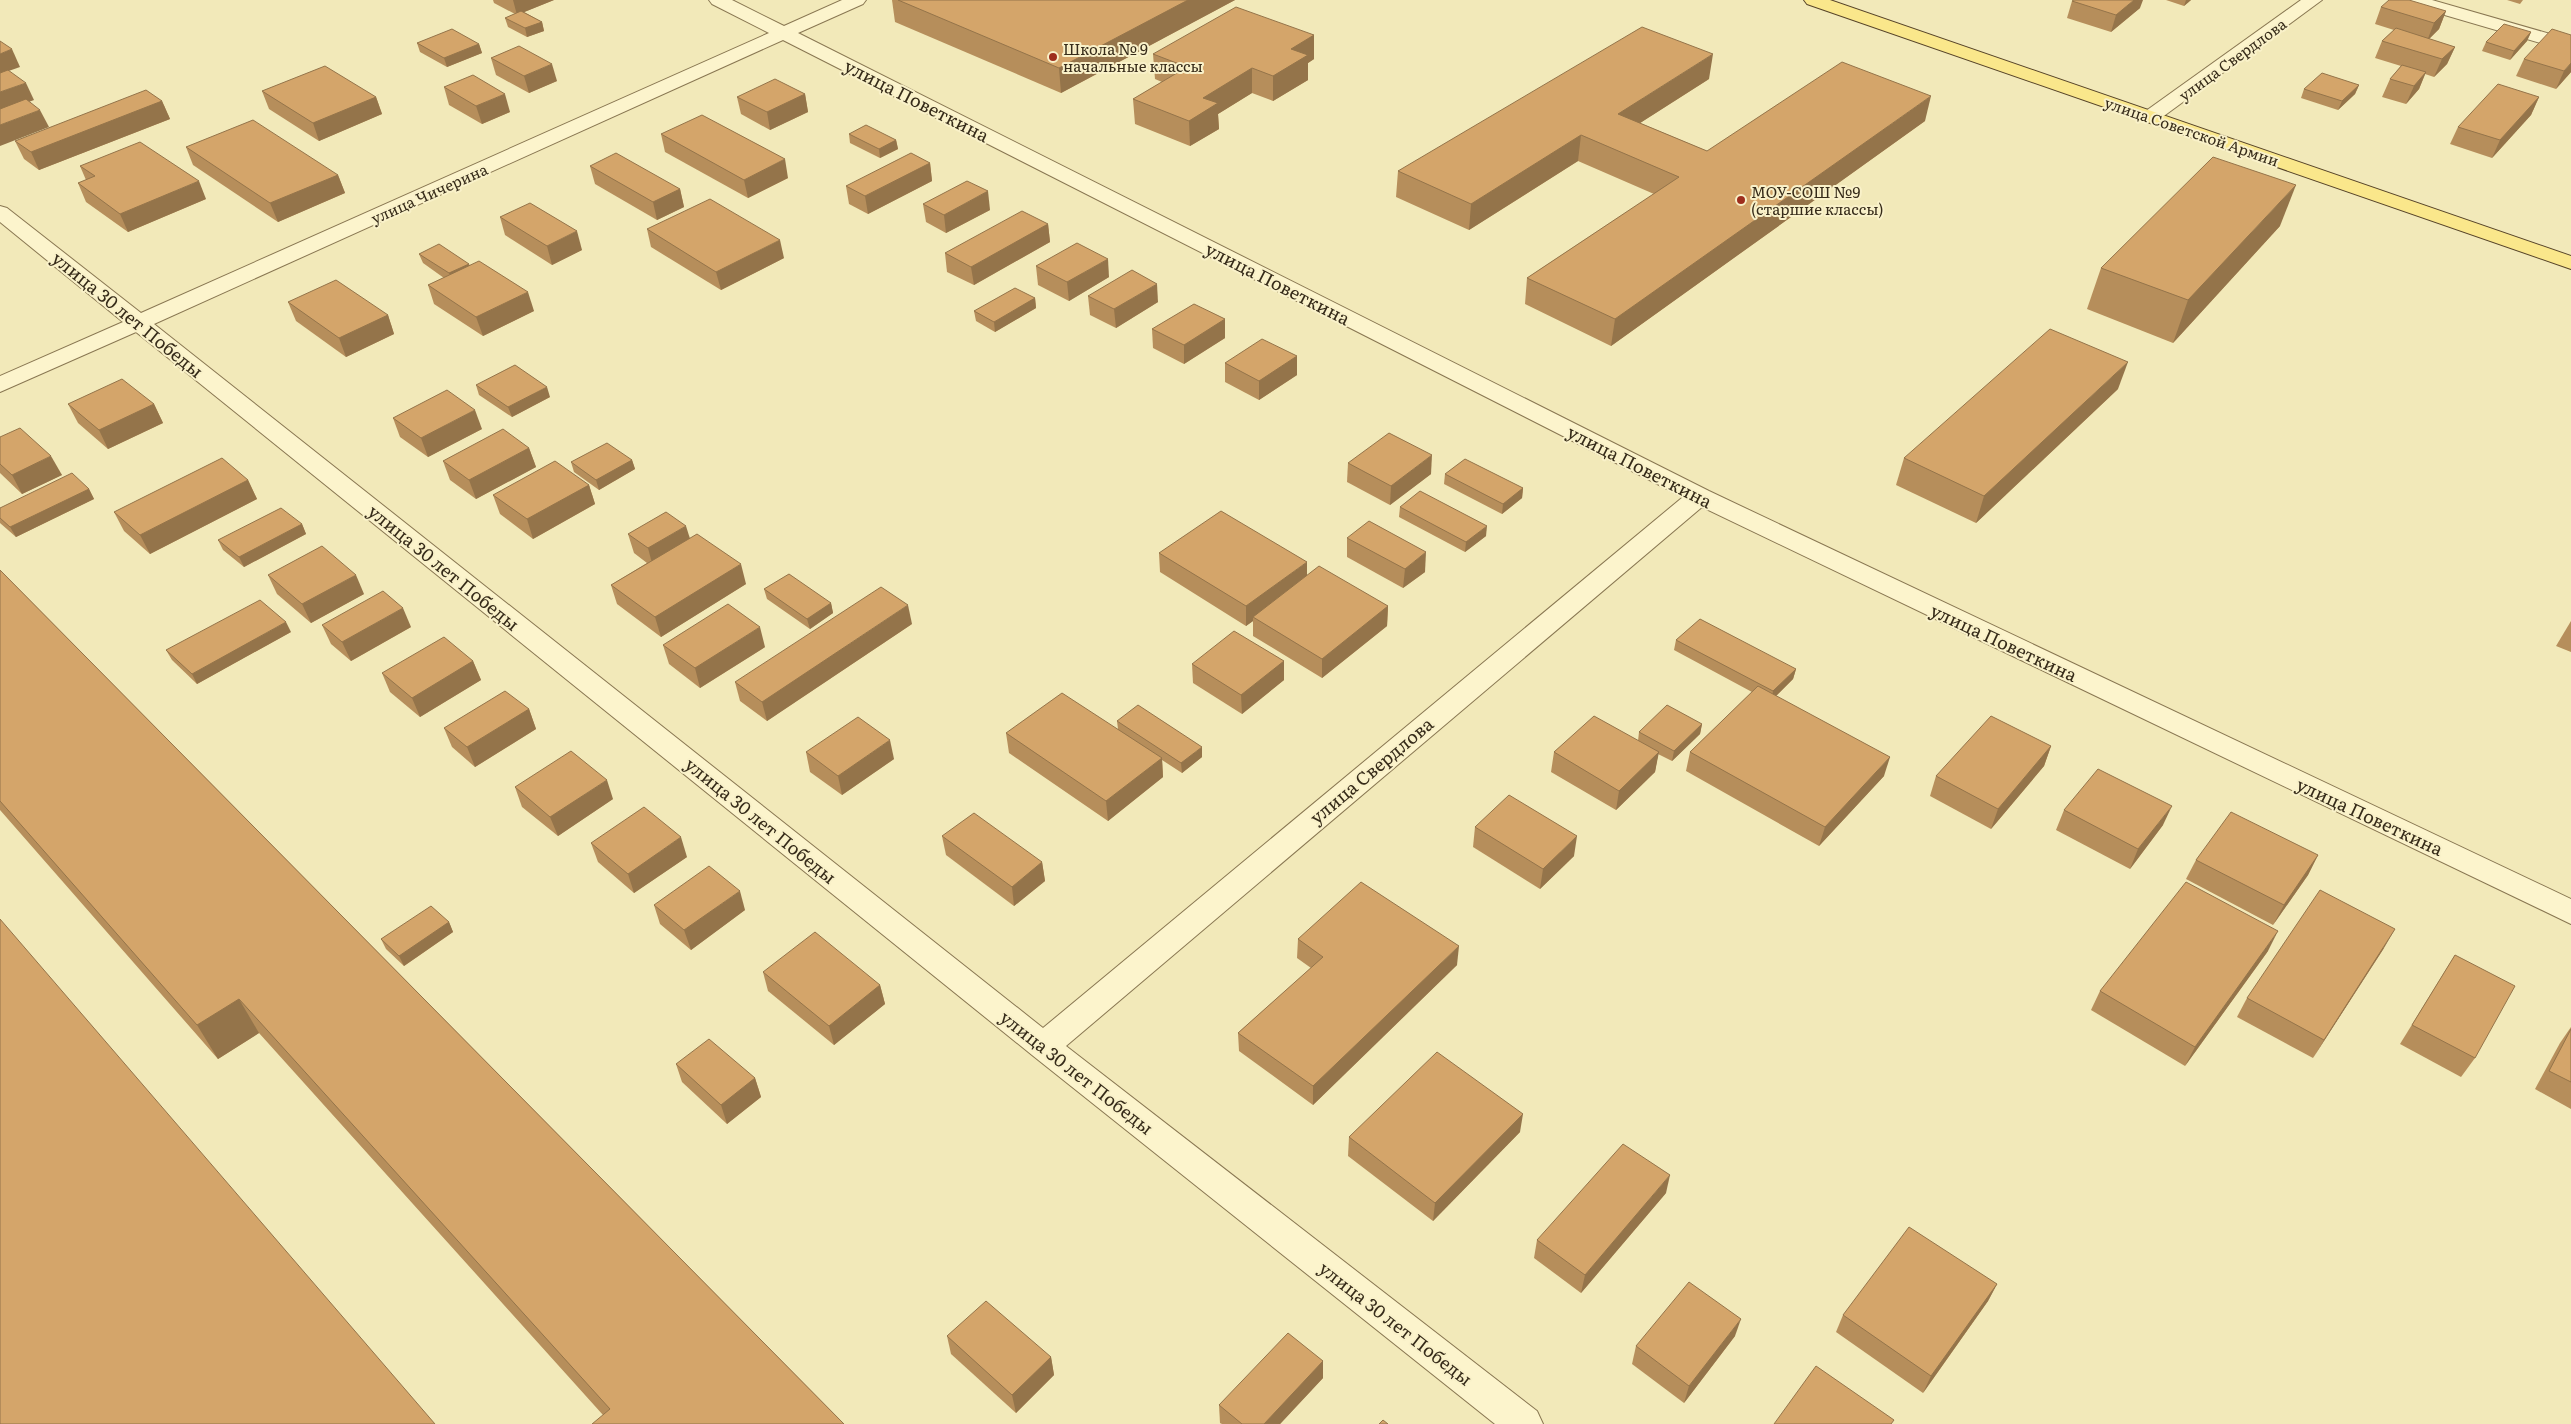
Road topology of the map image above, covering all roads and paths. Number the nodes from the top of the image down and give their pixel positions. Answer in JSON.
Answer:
{"nodes":[{"id":1,"x":718,"y":0,"type":"edge"},
{"id":2,"x":857,"y":0,"type":"edge"},
{"id":3,"x":1813,"y":0,"type":"edge"},
{"id":4,"x":2313,"y":0,"type":"edge"},
{"id":5,"x":2412,"y":0,"type":"edge"},
{"id":6,"x":785,"y":33,"type":"junction"},
{"id":7,"x":2571,"y":46,"type":"edge"},
{"id":8,"x":2150,"y":117,"type":"junction"},
{"id":9,"x":0,"y":212,"type":"edge"},
{"id":10,"x":2571,"y":263,"type":"edge"},
{"id":11,"x":138,"y":322,"type":"junction"},
{"id":12,"x":0,"y":385,"type":"edge"},
{"id":13,"x":1700,"y":496,"type":"junction"},
{"id":14,"x":2571,"y":912,"type":"edge"},
{"id":15,"x":1043,"y":1046,"type":"junction"},
{"id":16,"x":1524,"y":1424,"type":"edge"}],
"edges":[{"from":1,"to":6,"type":"street","name":"улица Поветкина"},
{"from":2,"to":6,"type":"street","name":"улица Чичерина"},
{"from":3,"to":8,"type":"main road","name":"улица Советской Армии"},
{"from":4,"to":8,"type":"street","name":"улица Свердлова"},
{"from":5,"to":7,"type":"street"},
{"from":6,"to":11,"type":"street","name":"улица Чичерина"},
{"from":6,"to":13,"type":"street","name":"улица Поветкина"},
{"from":8,"to":10,"type":"main road","name":"улица Советской Армии"},
{"from":9,"to":11,"type":"street","name":"улица 30 лет Победы"},
{"from":11,"to":12,"type":"street","name":"улица Чичерина"},
{"from":11,"to":15,"type":"street","name":"улица 30 лет Победы"},
{"from":13,"to":14,"type":"street","name":"улица Поветкина"},
{"from":13,"to":15,"type":"street","name":"улица Свердлова"},
{"from":15,"to":16,"type":"street","name":"улица 30 лет Победы"}]}
